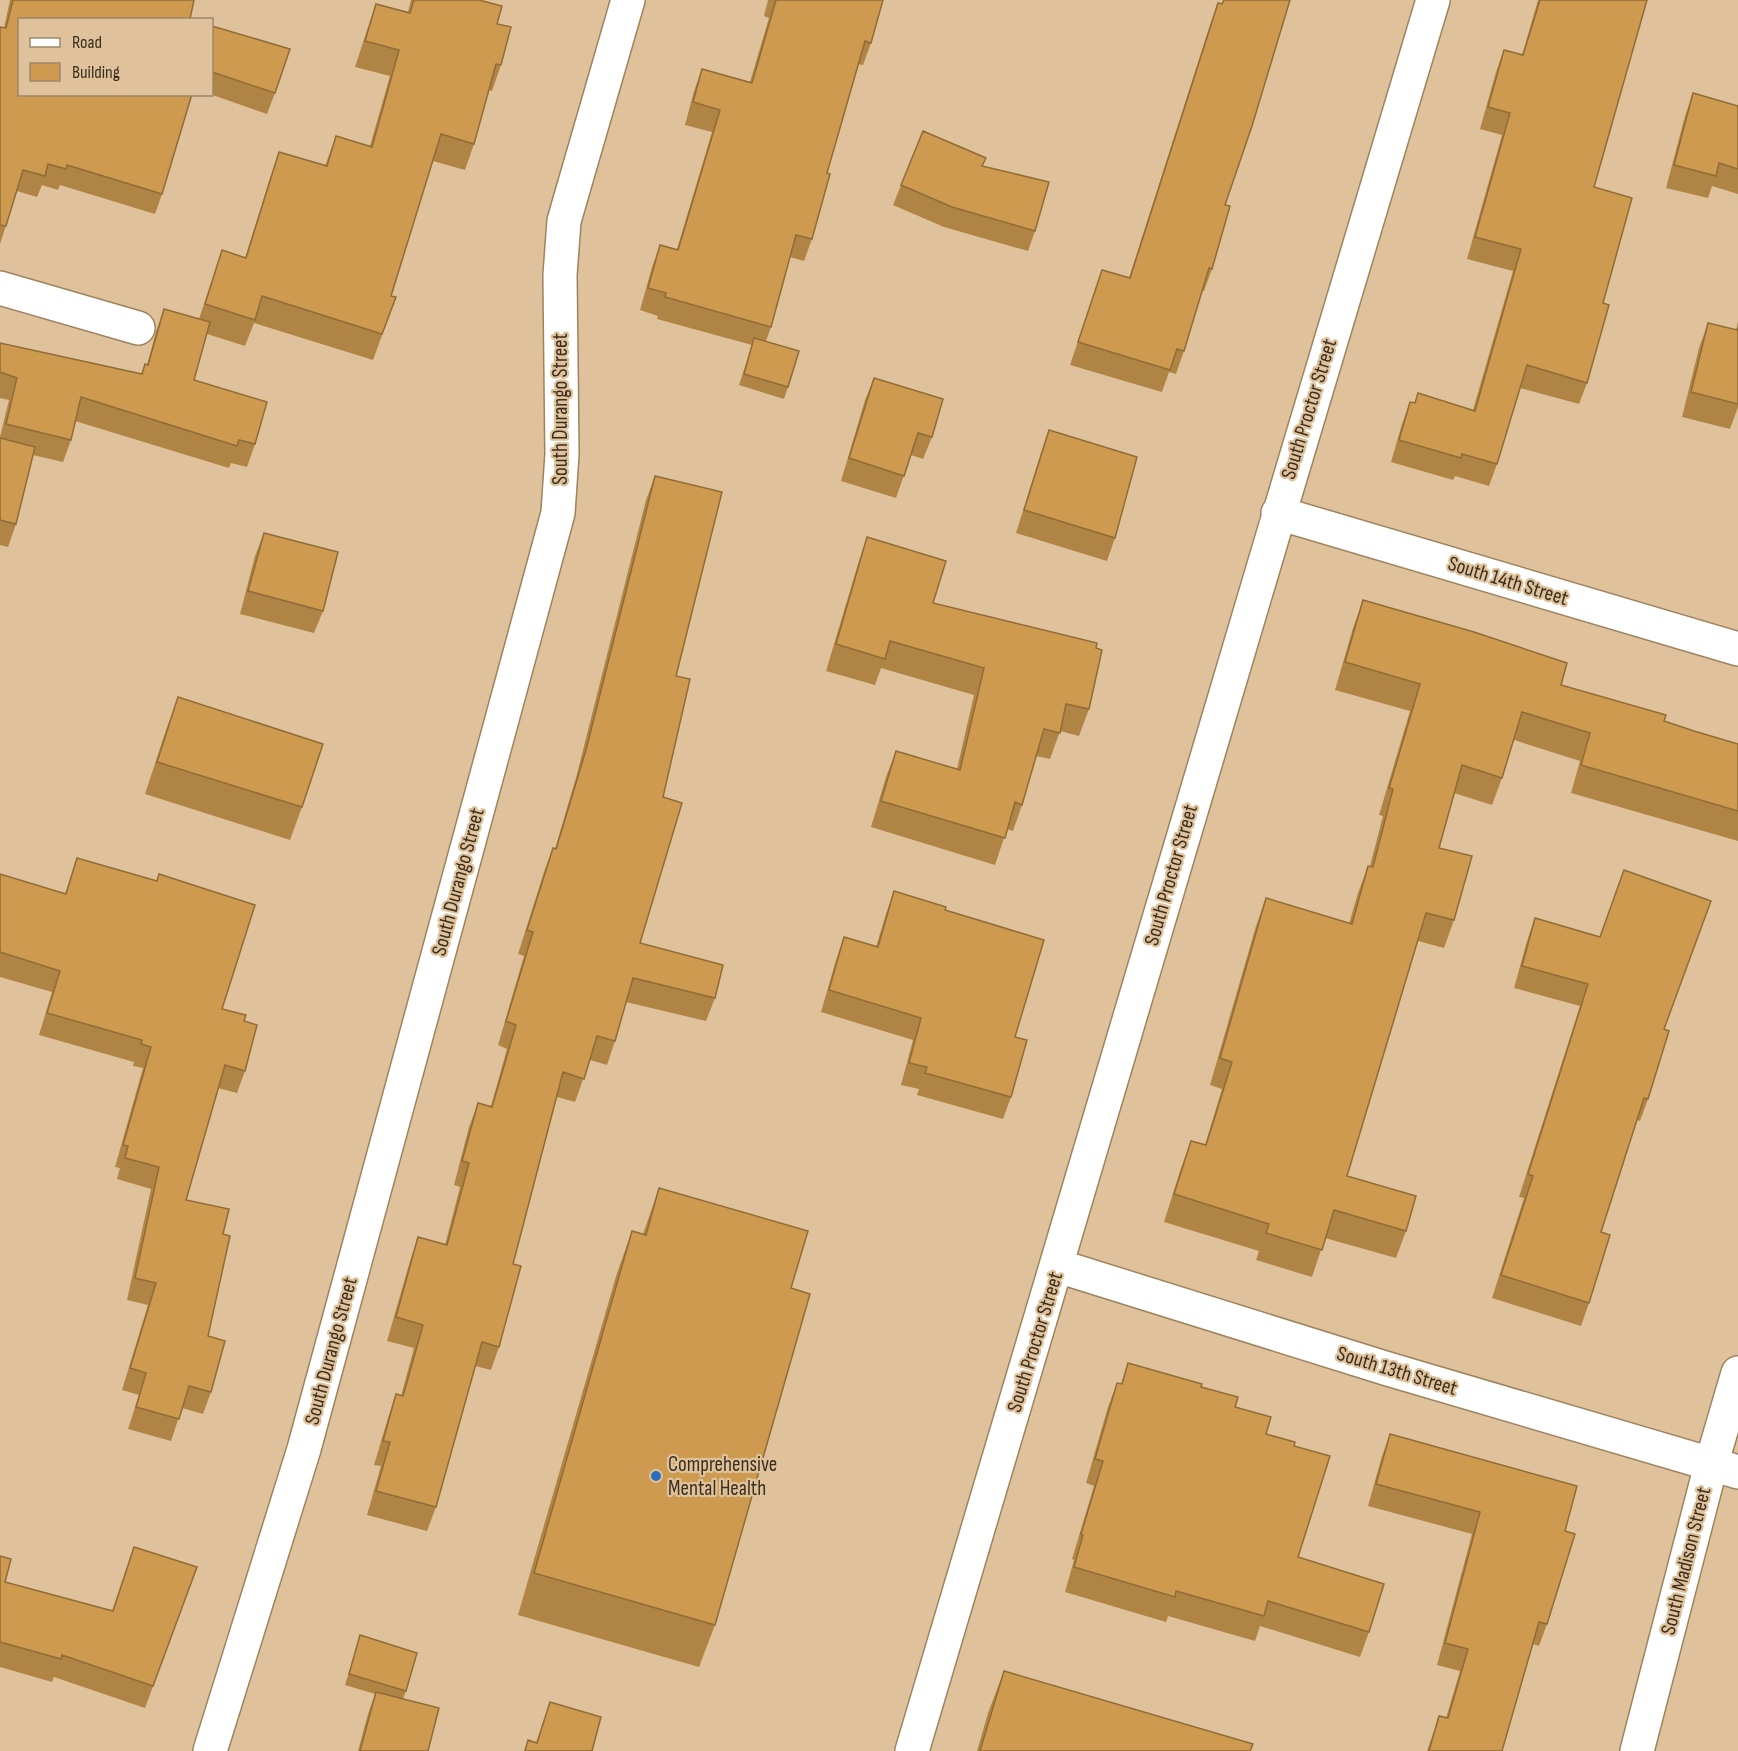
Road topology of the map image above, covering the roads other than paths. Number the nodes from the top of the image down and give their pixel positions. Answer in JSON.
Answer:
{"nodes":[{"id":1,"x":628,"y":0,"type":"edge"},
{"id":2,"x":1433,"y":0,"type":"edge"},
{"id":3,"x":0,"y":288,"type":"edge"},
{"id":4,"x":138,"y":328,"type":"dead end"},
{"id":5,"x":1278,"y":513,"type":"junction"},
{"id":6,"x":1738,"y":649,"type":"edge"},
{"id":7,"x":1058,"y":1266,"type":"junction"},
{"id":8,"x":1738,"y":1373,"type":"edge"},
{"id":9,"x":1724,"y":1468,"type":"edge"},
{"id":10,"x":210,"y":1751,"type":"edge"},
{"id":11,"x":912,"y":1751,"type":"edge"},
{"id":12,"x":1637,"y":1751,"type":"edge"}],
"edges":[{"from":1,"to":10,"type":"street","name":"South Durango Street"},
{"from":2,"to":5,"type":"street","name":"South Proctor Street"},
{"from":3,"to":4,"type":"street"},
{"from":5,"to":6,"type":"street","name":"South 14th Street"},
{"from":5,"to":7,"type":"street","name":"South Proctor Street"},
{"from":7,"to":9,"type":"street","name":"South 13th Street"},
{"from":7,"to":11,"type":"street","name":"South Proctor Street"},
{"from":8,"to":9,"type":"street","name":"South Madison Street"},
{"from":9,"to":12,"type":"street","name":"South Madison Street"}]}
